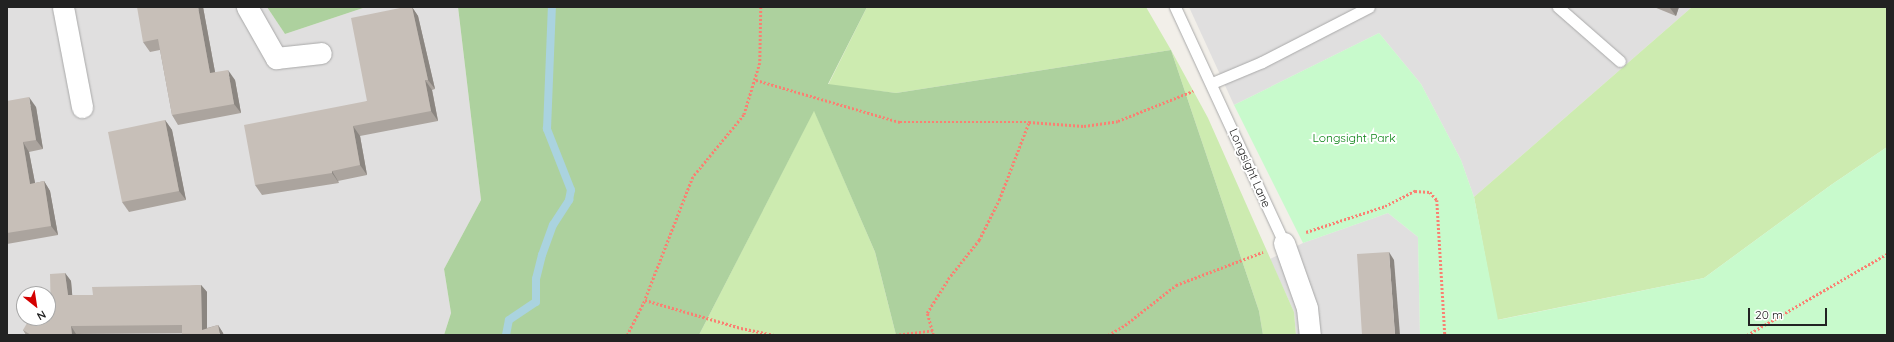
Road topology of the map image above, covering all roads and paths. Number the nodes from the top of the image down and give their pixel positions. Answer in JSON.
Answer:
{"nodes":[{"id":1,"x":63,"y":7,"type":"edge"},
{"id":2,"x":247,"y":7,"type":"edge"},
{"id":3,"x":761,"y":7,"type":"edge"},
{"id":4,"x":1369,"y":7,"type":"edge"},
{"id":5,"x":1558,"y":7,"type":"edge"},
{"id":6,"x":1176,"y":8,"type":"edge"},
{"id":7,"x":321,"y":53,"type":"dead end"},
{"id":8,"x":1620,"y":61,"type":"dead end"},
{"id":9,"x":756,"y":80,"type":"junction"},
{"id":10,"x":1212,"y":83,"type":"junction"},
{"id":11,"x":82,"y":107,"type":"dead end"},
{"id":12,"x":1029,"y":122,"type":"junction"},
{"id":13,"x":1284,"y":243,"type":"junction"},
{"id":14,"x":1887,"y":254,"type":"edge"},
{"id":15,"x":645,"y":300,"type":"junction"},
{"id":16,"x":933,"y":330,"type":"junction"},
{"id":17,"x":627,"y":335,"type":"edge"},
{"id":18,"x":775,"y":335,"type":"edge"},
{"id":19,"x":895,"y":335,"type":"edge"},
{"id":20,"x":934,"y":335,"type":"edge"},
{"id":21,"x":1108,"y":335,"type":"edge"},
{"id":22,"x":1310,"y":335,"type":"edge"},
{"id":23,"x":1445,"y":335,"type":"edge"},
{"id":24,"x":1747,"y":335,"type":"edge"}],
"edges":[{"from":1,"to":11,"type":"street"},
{"from":2,"to":7,"type":"street"},
{"from":3,"to":9,"type":"path"},
{"from":4,"to":10,"type":"lane"},
{"from":5,"to":8,"type":"lane"},
{"from":6,"to":10,"type":"lane","name":"Longsight Lane"},
{"from":9,"to":12,"type":"path"},
{"from":9,"to":15,"type":"path"},
{"from":10,"to":12,"type":"path"},
{"from":10,"to":13,"type":"lane","name":"Longsight Lane"},
{"from":12,"to":16,"type":"path"},
{"from":13,"to":21,"type":"path"},
{"from":13,"to":22,"type":"street","name":"Longsight Lane"},
{"from":13,"to":23,"type":"path"},
{"from":14,"to":24,"type":"path"},
{"from":15,"to":17,"type":"path"},
{"from":15,"to":18,"type":"path"},
{"from":16,"to":19,"type":"path"},
{"from":16,"to":20,"type":"path"}]}
